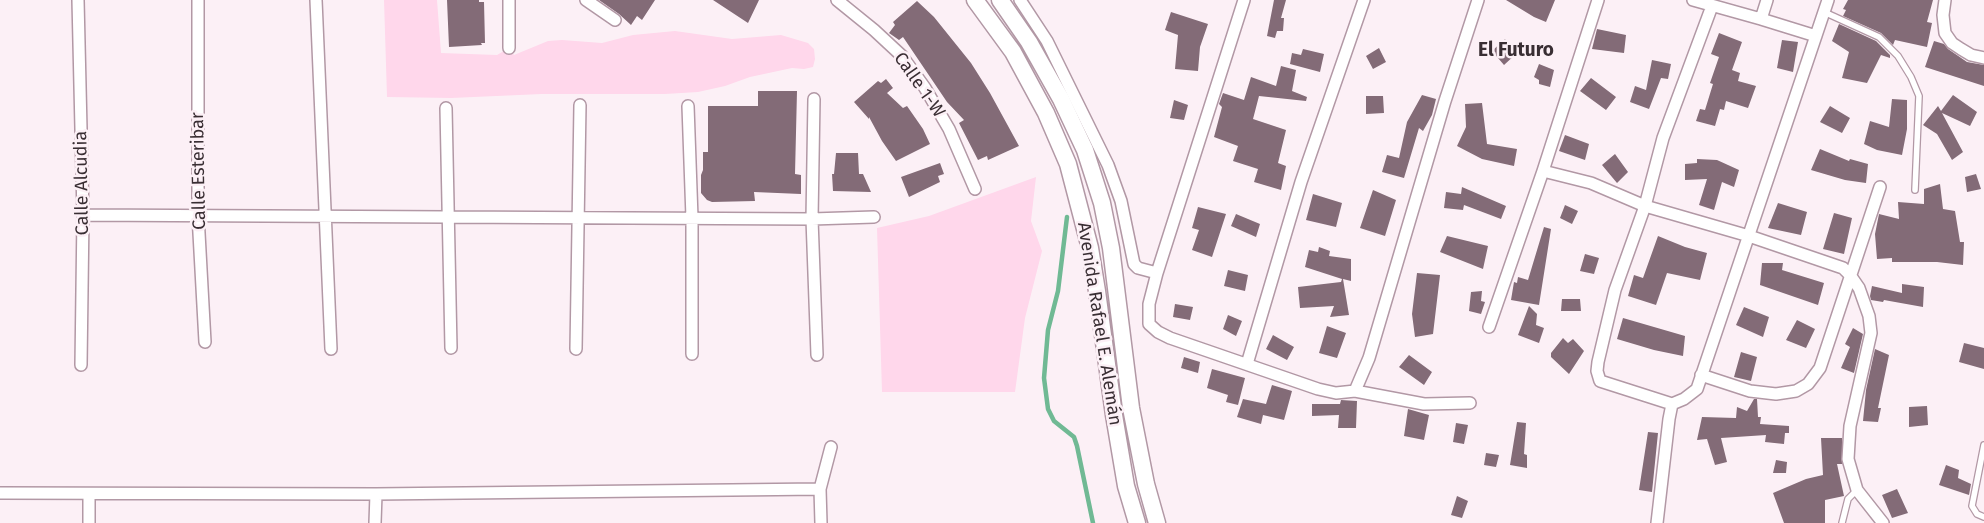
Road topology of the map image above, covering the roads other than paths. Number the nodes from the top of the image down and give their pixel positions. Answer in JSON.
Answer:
{"nodes":[{"id":1,"x":78,"y":0,"type":"edge"},
{"id":2,"x":198,"y":0,"type":"edge"},
{"id":3,"x":316,"y":0,"type":"edge"},
{"id":4,"x":509,"y":0,"type":"edge"},
{"id":5,"x":586,"y":0,"type":"edge"},
{"id":6,"x":837,"y":0,"type":"edge"},
{"id":7,"x":975,"y":0,"type":"edge"},
{"id":8,"x":1000,"y":0,"type":"edge"},
{"id":9,"x":1020,"y":0,"type":"edge"},
{"id":10,"x":1244,"y":0,"type":"edge"},
{"id":11,"x":1364,"y":0,"type":"edge"},
{"id":12,"x":1478,"y":0,"type":"edge"},
{"id":13,"x":1598,"y":0,"type":"edge"},
{"id":14,"x":1694,"y":0,"type":"edge"},
{"id":15,"x":1766,"y":0,"type":"edge"},
{"id":16,"x":1828,"y":0,"type":"edge"},
{"id":17,"x":1946,"y":0,"type":"edge"},
{"id":18,"x":1712,"y":6,"type":"junction"},
{"id":19,"x":1824,"y":12,"type":"junction"},
{"id":20,"x":1760,"y":19,"type":"junction"},
{"id":21,"x":615,"y":20,"type":"dead end"},
{"id":22,"x":1816,"y":36,"type":"junction"},
{"id":23,"x":509,"y":48,"type":"dead end"},
{"id":24,"x":1984,"y":58,"type":"edge"},
{"id":25,"x":814,"y":98,"type":"dead end"},
{"id":26,"x":580,"y":105,"type":"dead end"},
{"id":27,"x":688,"y":106,"type":"dead end"},
{"id":28,"x":446,"y":108,"type":"dead end"},
{"id":29,"x":1543,"y":171,"type":"junction"},
{"id":30,"x":1880,"y":187,"type":"dead end"},
{"id":31,"x":975,"y":189,"type":"dead end"},
{"id":32,"x":1915,"y":190,"type":"dead end"},
{"id":33,"x":1645,"y":206,"type":"junction"},
{"id":34,"x":83,"y":215,"type":"junction"},
{"id":35,"x":198,"y":216,"type":"junction"},
{"id":36,"x":324,"y":216,"type":"junction"},
{"id":37,"x":448,"y":217,"type":"junction"},
{"id":38,"x":874,"y":217,"type":"dead end"},
{"id":39,"x":578,"y":218,"type":"junction"},
{"id":40,"x":692,"y":218,"type":"junction"},
{"id":41,"x":812,"y":219,"type":"junction"},
{"id":42,"x":1749,"y":236,"type":"junction"},
{"id":43,"x":1157,"y":273,"type":"junction"},
{"id":44,"x":1850,"y":275,"type":"junction"},
{"id":45,"x":1489,"y":326,"type":"dead end"},
{"id":46,"x":205,"y":342,"type":"dead end"},
{"id":47,"x":451,"y":348,"type":"dead end"},
{"id":48,"x":331,"y":349,"type":"dead end"},
{"id":49,"x":576,"y":350,"type":"dead end"},
{"id":50,"x":692,"y":354,"type":"dead end"},
{"id":51,"x":817,"y":355,"type":"dead end"},
{"id":52,"x":1246,"y":364,"type":"junction"},
{"id":53,"x":81,"y":365,"type":"dead end"},
{"id":54,"x":1701,"y":375,"type":"junction"},
{"id":55,"x":1355,"y":391,"type":"junction"},
{"id":56,"x":1470,"y":402,"type":"dead end"},
{"id":57,"x":1672,"y":404,"type":"junction"},
{"id":58,"x":1984,"y":445,"type":"edge"},
{"id":59,"x":831,"y":447,"type":"dead end"},
{"id":60,"x":820,"y":489,"type":"junction"},
{"id":61,"x":1857,"y":490,"type":"junction"},
{"id":62,"x":0,"y":493,"type":"edge"},
{"id":63,"x":90,"y":494,"type":"junction"},
{"id":64,"x":376,"y":494,"type":"junction"},
{"id":65,"x":1984,"y":517,"type":"edge"},
{"id":66,"x":88,"y":523,"type":"edge"},
{"id":67,"x":375,"y":523,"type":"edge"},
{"id":68,"x":821,"y":523,"type":"edge"},
{"id":69,"x":1137,"y":523,"type":"edge"},
{"id":70,"x":1157,"y":523,"type":"edge"},
{"id":71,"x":1657,"y":523,"type":"edge"},
{"id":72,"x":1842,"y":523,"type":"edge"},
{"id":73,"x":1884,"y":523,"type":"edge"}],
"edges":[{"from":1,"to":34,"type":"street","name":"Calle Alcudia"},
{"from":2,"to":35,"type":"street","name":"Calle Esteribar"},
{"from":3,"to":36,"type":"street"},
{"from":4,"to":23,"type":"street"},
{"from":5,"to":21,"type":"street"},
{"from":6,"to":31,"type":"street","name":"Calle 1-W"},
{"from":7,"to":69,"type":"main road","name":"Avenida Rafael E. Alemán"},
{"from":8,"to":70,"type":"main road","name":"Avenida Rafael E. Alemán"},
{"from":9,"to":43,"type":"street"},
{"from":10,"to":43,"type":"street"},
{"from":11,"to":52,"type":"street"},
{"from":12,"to":55,"type":"street"},
{"from":13,"to":29,"type":"street"},
{"from":14,"to":18,"type":"street"},
{"from":15,"to":20,"type":"street"},
{"from":16,"to":19,"type":"street"},
{"from":17,"to":24,"type":"street"},
{"from":18,"to":20,"type":"street"},
{"from":18,"to":33,"type":"street"},
{"from":19,"to":22,"type":"street"},
{"from":19,"to":32,"type":"lane"},
{"from":20,"to":22,"type":"street"},
{"from":22,"to":42,"type":"street"},
{"from":25,"to":41,"type":"street"},
{"from":26,"to":39,"type":"street"},
{"from":27,"to":40,"type":"street"},
{"from":28,"to":37,"type":"street"},
{"from":29,"to":33,"type":"street"},
{"from":29,"to":45,"type":"street"},
{"from":30,"to":44,"type":"street"},
{"from":33,"to":42,"type":"street"},
{"from":33,"to":57,"type":"street"},
{"from":34,"to":35,"type":"street"},
{"from":34,"to":53,"type":"street","name":"Calle Alcudia"},
{"from":35,"to":36,"type":"street"},
{"from":35,"to":46,"type":"street","name":"Calle Esteribar"},
{"from":36,"to":37,"type":"street"},
{"from":36,"to":48,"type":"street"},
{"from":37,"to":39,"type":"street"},
{"from":37,"to":47,"type":"street"},
{"from":38,"to":41,"type":"street"},
{"from":39,"to":40,"type":"street"},
{"from":39,"to":49,"type":"street"},
{"from":40,"to":41,"type":"street"},
{"from":40,"to":50,"type":"street"},
{"from":41,"to":51,"type":"street"},
{"from":42,"to":44,"type":"street"},
{"from":42,"to":54,"type":"street"},
{"from":43,"to":52,"type":"street"},
{"from":44,"to":54,"type":"street"},
{"from":44,"to":61,"type":"street"},
{"from":52,"to":55,"type":"street"},
{"from":54,"to":57,"type":"street"},
{"from":55,"to":56,"type":"street"},
{"from":57,"to":71,"type":"street"},
{"from":58,"to":65,"type":"lane"},
{"from":59,"to":60,"type":"street"},
{"from":60,"to":64,"type":"street"},
{"from":60,"to":68,"type":"street"},
{"from":61,"to":72,"type":"lane"},
{"from":61,"to":73,"type":"street"},
{"from":62,"to":63,"type":"street"},
{"from":63,"to":64,"type":"street"},
{"from":63,"to":66,"type":"street"},
{"from":64,"to":67,"type":"street"}]}
